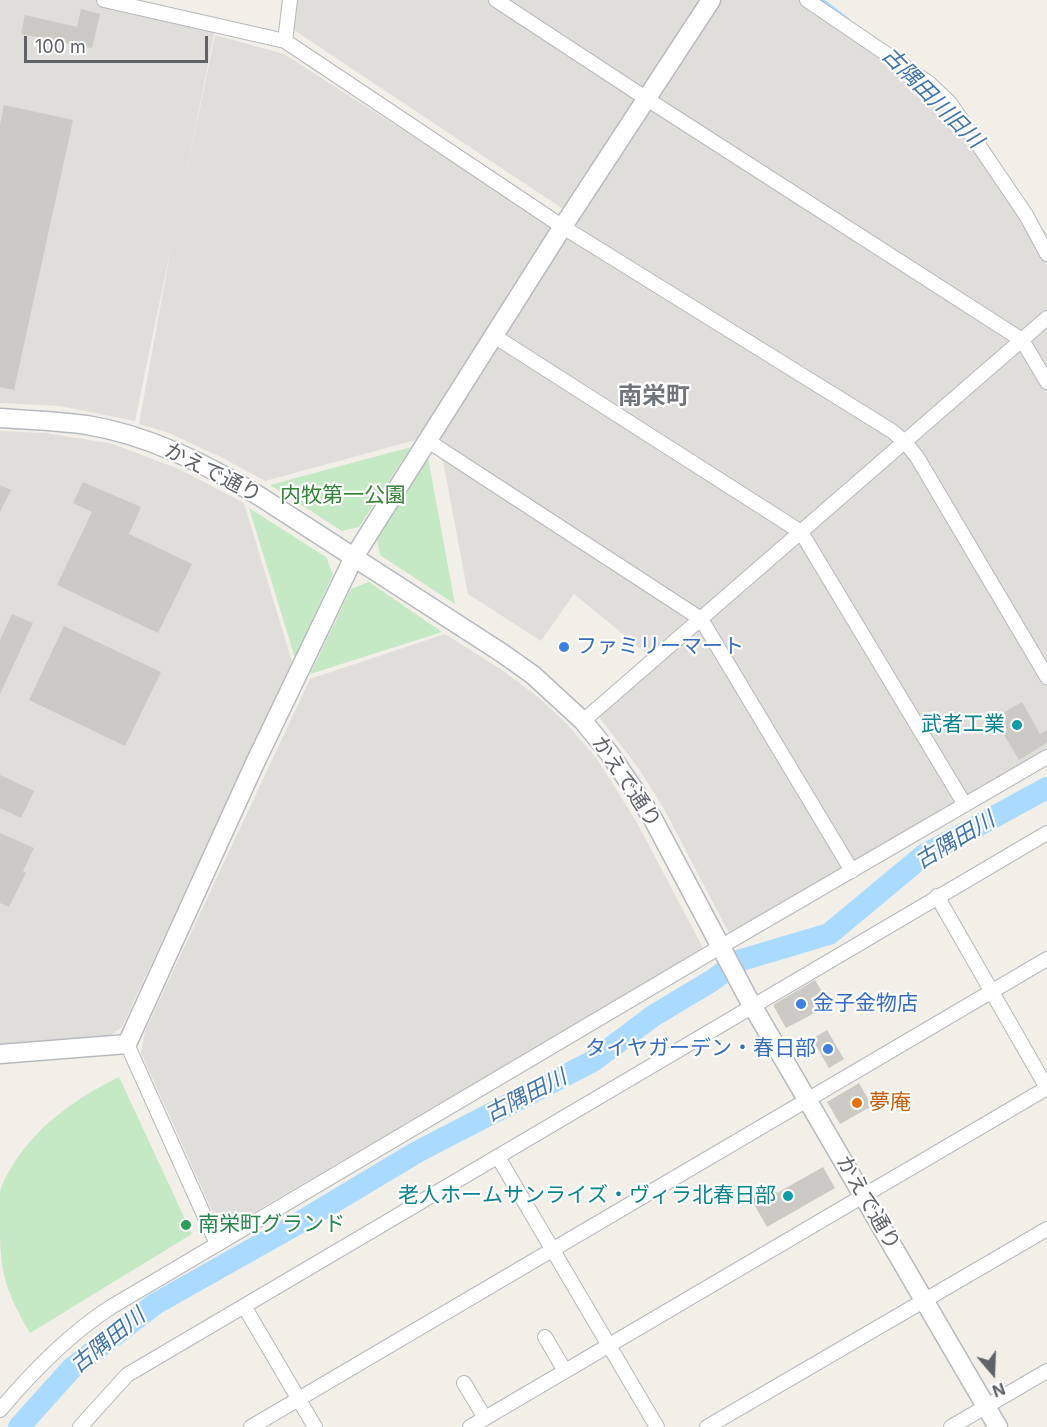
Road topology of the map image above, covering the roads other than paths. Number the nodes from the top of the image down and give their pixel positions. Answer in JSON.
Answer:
{"nodes":[{"id":1,"x":104,"y":0,"type":"edge"},
{"id":2,"x":290,"y":0,"type":"edge"},
{"id":3,"x":496,"y":0,"type":"edge"},
{"id":4,"x":711,"y":0,"type":"edge"},
{"id":5,"x":807,"y":0,"type":"edge"},
{"id":6,"x":285,"y":41,"type":"junction"},
{"id":7,"x":647,"y":99,"type":"junction"},
{"id":8,"x":563,"y":227,"type":"junction"},
{"id":9,"x":1047,"y":254,"type":"edge"},
{"id":10,"x":1047,"y":318,"type":"edge"},
{"id":11,"x":494,"y":336,"type":"junction"},
{"id":12,"x":1022,"y":340,"type":"junction"},
{"id":13,"x":1047,"y":382,"type":"edge"},
{"id":14,"x":0,"y":418,"type":"edge"},
{"id":15,"x":428,"y":441,"type":"junction"},
{"id":16,"x":905,"y":442,"type":"junction"},
{"id":17,"x":801,"y":532,"type":"junction"},
{"id":18,"x":354,"y":557,"type":"junction"},
{"id":19,"x":701,"y":619,"type":"junction"},
{"id":20,"x":1047,"y":677,"type":"edge"},
{"id":21,"x":583,"y":721,"type":"junction"},
{"id":22,"x":1047,"y":757,"type":"edge"},
{"id":23,"x":965,"y":805,"type":"junction"},
{"id":24,"x":1047,"y":833,"type":"edge"},
{"id":25,"x":852,"y":871,"type":"junction"},
{"id":26,"x":937,"y":896,"type":"junction"},
{"id":27,"x":722,"y":952,"type":"junction"},
{"id":28,"x":1047,"y":959,"type":"edge"},
{"id":29,"x":991,"y":990,"type":"junction"},
{"id":30,"x":752,"y":1004,"type":"junction"},
{"id":31,"x":127,"y":1044,"type":"junction"},
{"id":32,"x":0,"y":1054,"type":"edge"},
{"id":33,"x":1047,"y":1088,"type":"edge"},
{"id":34,"x":807,"y":1100,"type":"junction"},
{"id":35,"x":498,"y":1157,"type":"junction"},
{"id":36,"x":864,"y":1196,"type":"junction"},
{"id":37,"x":1047,"y":1229,"type":"edge"},
{"id":38,"x":216,"y":1244,"type":"junction"},
{"id":39,"x":553,"y":1250,"type":"junction"},
{"id":40,"x":925,"y":1300,"type":"junction"},
{"id":41,"x":244,"y":1306,"type":"junction"},
{"id":42,"x":544,"y":1337,"type":"dead end"},
{"id":43,"x":609,"y":1345,"type":"junction"},
{"id":44,"x":565,"y":1371,"type":"junction"},
{"id":45,"x":1047,"y":1371,"type":"edge"},
{"id":46,"x":464,"y":1383,"type":"dead end"},
{"id":47,"x":298,"y":1398,"type":"junction"},
{"id":48,"x":986,"y":1406,"type":"junction"},
{"id":49,"x":0,"y":1410,"type":"edge"},
{"id":50,"x":479,"y":1424,"type":"edge"},
{"id":51,"x":80,"y":1427,"type":"edge"},
{"id":52,"x":251,"y":1427,"type":"edge"},
{"id":53,"x":315,"y":1427,"type":"edge"},
{"id":54,"x":657,"y":1427,"type":"edge"},
{"id":55,"x":707,"y":1427,"type":"edge"},
{"id":56,"x":951,"y":1427,"type":"edge"},
{"id":57,"x":998,"y":1427,"type":"edge"}],
"edges":[{"from":1,"to":6,"type":"street"},
{"from":2,"to":6,"type":"street"},
{"from":3,"to":7,"type":"street"},
{"from":4,"to":7,"type":"street"},
{"from":5,"to":9,"type":"street"},
{"from":6,"to":8,"type":"street"},
{"from":7,"to":8,"type":"street"},
{"from":7,"to":12,"type":"street"},
{"from":8,"to":11,"type":"street"},
{"from":8,"to":16,"type":"street"},
{"from":10,"to":12,"type":"street"},
{"from":11,"to":15,"type":"street"},
{"from":11,"to":17,"type":"street"},
{"from":12,"to":13,"type":"street"},
{"from":12,"to":16,"type":"street"},
{"from":14,"to":18,"type":"street","name":"かえで通り"},
{"from":15,"to":18,"type":"street"},
{"from":15,"to":19,"type":"street"},
{"from":16,"to":17,"type":"street"},
{"from":16,"to":20,"type":"street"},
{"from":17,"to":19,"type":"street"},
{"from":17,"to":23,"type":"street"},
{"from":18,"to":21,"type":"street","name":"かえで通り"},
{"from":18,"to":31,"type":"street"},
{"from":19,"to":21,"type":"street"},
{"from":19,"to":25,"type":"street"},
{"from":21,"to":27,"type":"street","name":"かえで通り"},
{"from":22,"to":23,"type":"street"},
{"from":23,"to":25,"type":"street"},
{"from":24,"to":26,"type":"street"},
{"from":25,"to":27,"type":"street"},
{"from":26,"to":29,"type":"street"},
{"from":26,"to":30,"type":"street"},
{"from":27,"to":30,"type":"street","name":"かえで通り"},
{"from":27,"to":38,"type":"street"},
{"from":28,"to":29,"type":"street"},
{"from":29,"to":33,"type":"street"},
{"from":29,"to":34,"type":"street"},
{"from":30,"to":34,"type":"street","name":"かえで通り"},
{"from":30,"to":35,"type":"street"},
{"from":31,"to":32,"type":"street"},
{"from":31,"to":38,"type":"street"},
{"from":33,"to":36,"type":"street"},
{"from":34,"to":36,"type":"street","name":"かえで通り"},
{"from":34,"to":39,"type":"street"},
{"from":35,"to":39,"type":"street"},
{"from":35,"to":41,"type":"street"},
{"from":36,"to":40,"type":"street","name":"かえで通り"},
{"from":36,"to":43,"type":"street"},
{"from":37,"to":40,"type":"street"},
{"from":38,"to":49,"type":"street"},
{"from":39,"to":43,"type":"street"},
{"from":39,"to":47,"type":"street"},
{"from":40,"to":48,"type":"street","name":"かえで通り"},
{"from":40,"to":55,"type":"street"},
{"from":41,"to":47,"type":"street"},
{"from":41,"to":51,"type":"street"},
{"from":42,"to":44,"type":"street"},
{"from":43,"to":44,"type":"street"},
{"from":43,"to":54,"type":"street"},
{"from":44,"to":50,"type":"street"},
{"from":45,"to":48,"type":"street"},
{"from":46,"to":50,"type":"street"},
{"from":47,"to":52,"type":"street"},
{"from":47,"to":53,"type":"street"},
{"from":48,"to":56,"type":"street"},
{"from":48,"to":57,"type":"street","name":"かえで通り"}]}
